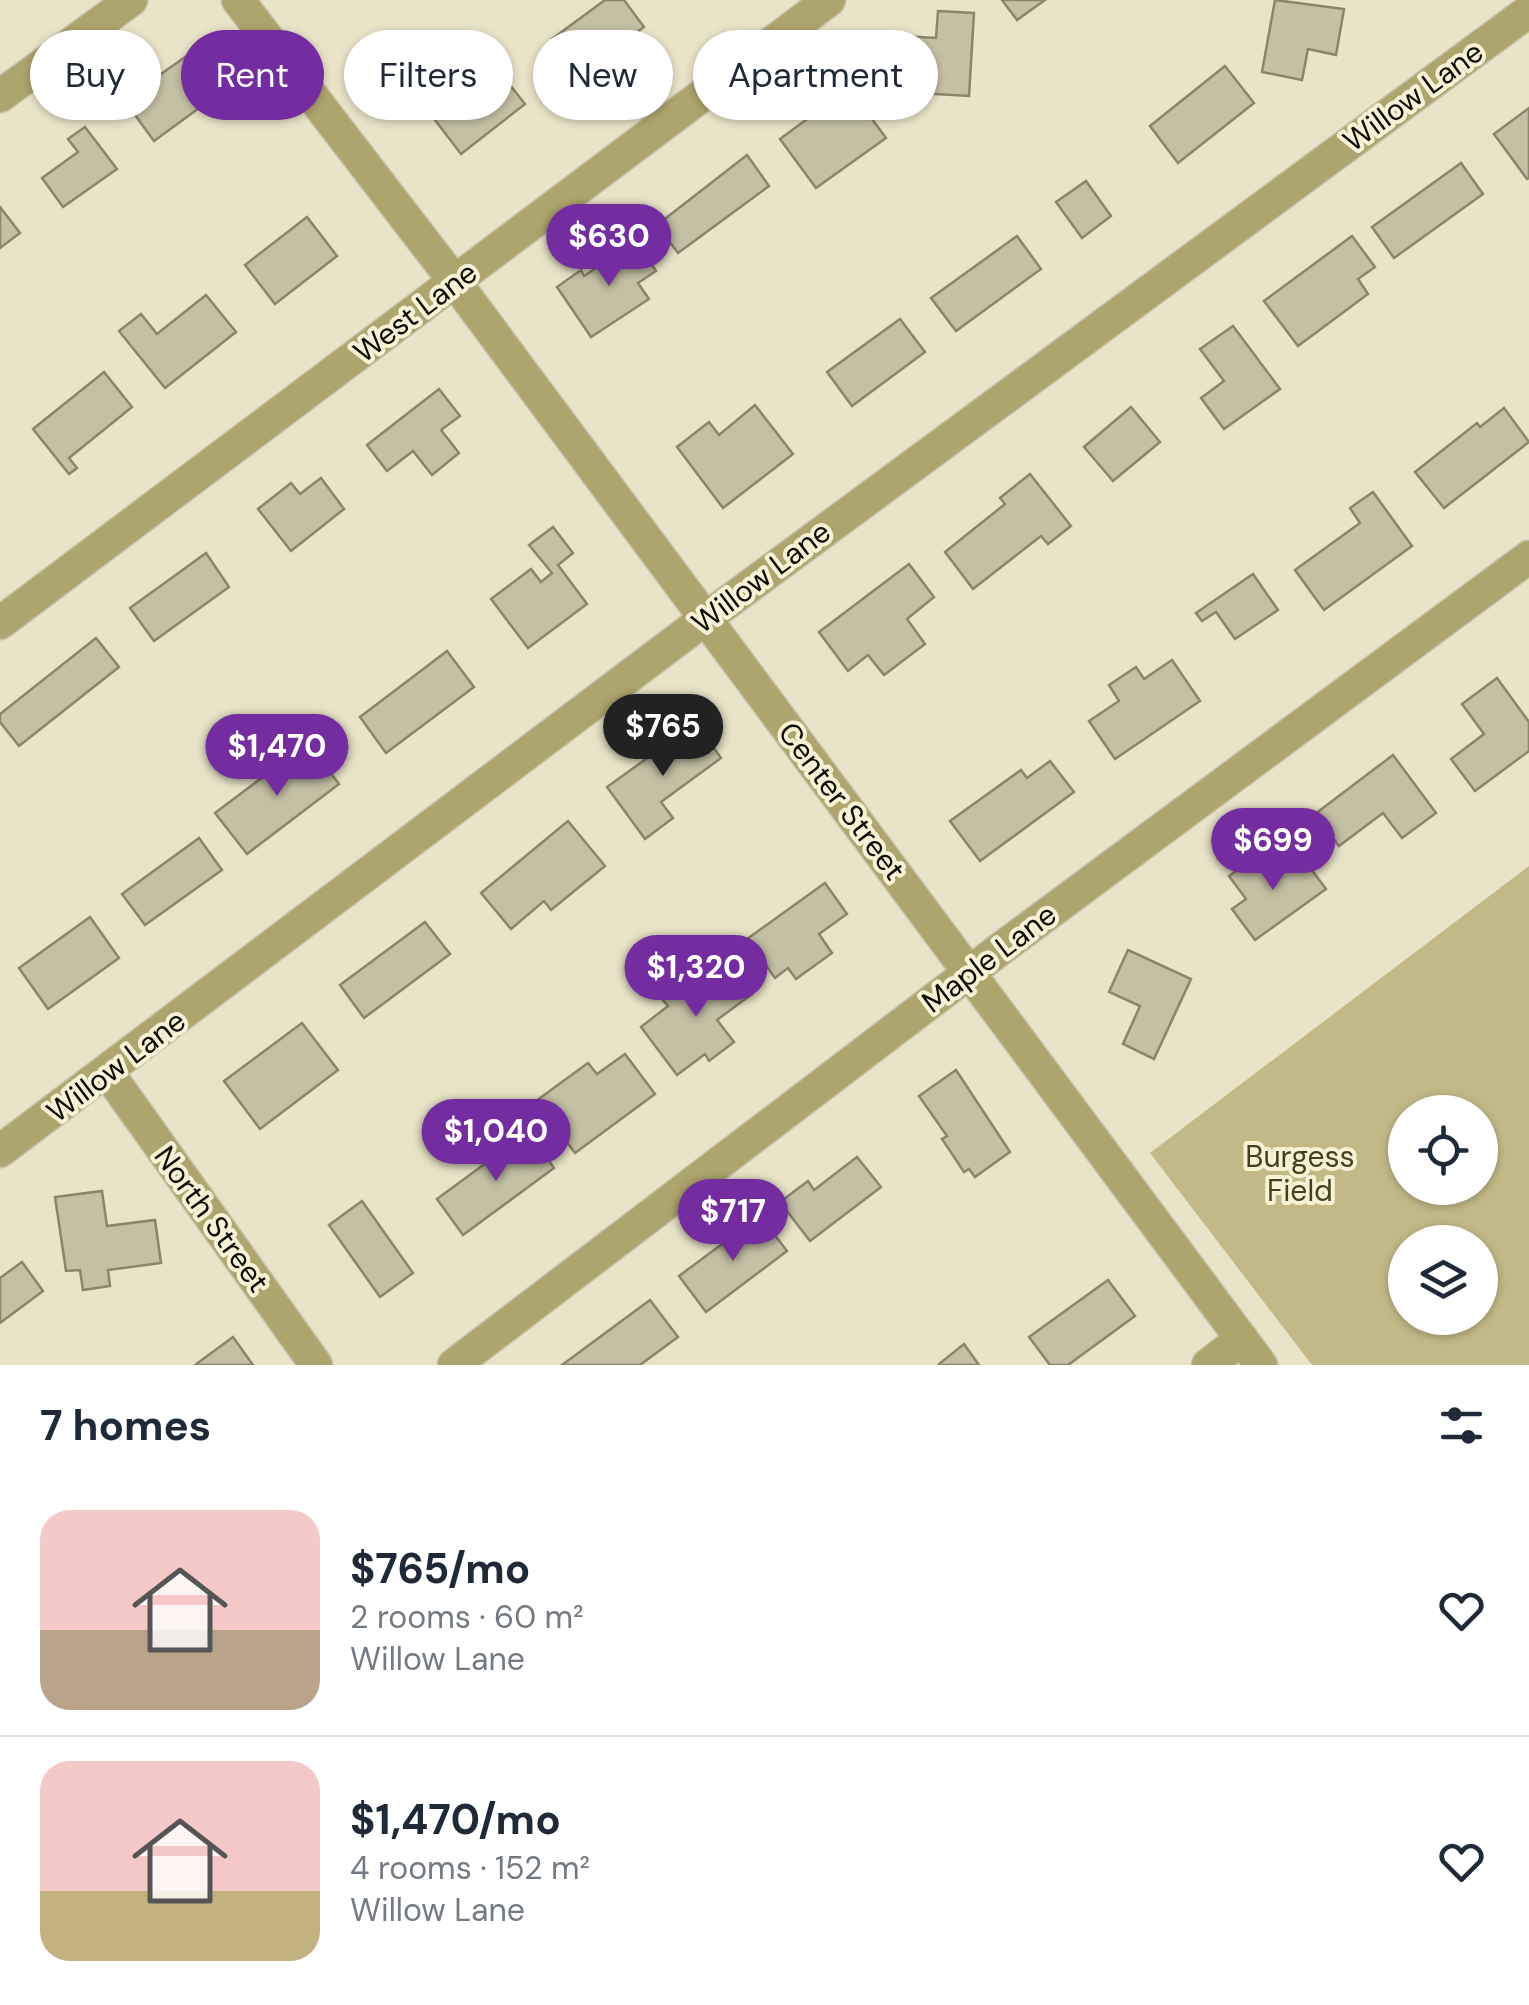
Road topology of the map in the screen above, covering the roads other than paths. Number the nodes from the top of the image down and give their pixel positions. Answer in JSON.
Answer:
{"nodes":[{"id":1,"x":131,"y":0,"type":"edge"},
{"id":2,"x":238,"y":0,"type":"edge"},
{"id":3,"x":828,"y":0,"type":"edge"},
{"id":4,"x":1529,"y":11,"type":"edge"},
{"id":5,"x":0,"y":96,"type":"edge"},
{"id":6,"x":455,"y":282,"type":"junction"},
{"id":7,"x":1529,"y":556,"type":"edge"},
{"id":8,"x":705,"y":618,"type":"junction"},
{"id":9,"x":0,"y":623,"type":"edge"},
{"id":10,"x":968,"y":973,"type":"junction"},
{"id":11,"x":108,"y":1073,"type":"junction"},
{"id":12,"x":0,"y":1151,"type":"edge"},
{"id":13,"x":1252,"y":1352,"type":"edge"},
{"id":14,"x":316,"y":1365,"type":"edge"},
{"id":15,"x":454,"y":1365,"type":"edge"},
{"id":16,"x":1208,"y":1365,"type":"edge"}],
"edges":[{"from":1,"to":5,"type":"street"},
{"from":2,"to":6,"type":"street","name":"Center Street"},
{"from":3,"to":6,"type":"street","name":"West Lane"},
{"from":4,"to":8,"type":"street","name":"Willow Lane"},
{"from":6,"to":8,"type":"street","name":"Center Street"},
{"from":6,"to":9,"type":"street","name":"West Lane"},
{"from":7,"to":10,"type":"street","name":"Maple Lane"},
{"from":8,"to":10,"type":"street","name":"Center Street"},
{"from":8,"to":11,"type":"street","name":"Willow Lane"},
{"from":10,"to":13,"type":"street","name":"Center Street"},
{"from":10,"to":15,"type":"street","name":"Maple Lane"},
{"from":11,"to":12,"type":"street","name":"Willow Lane"},
{"from":11,"to":14,"type":"street","name":"North Street"},
{"from":13,"to":16,"type":"street"}]}
